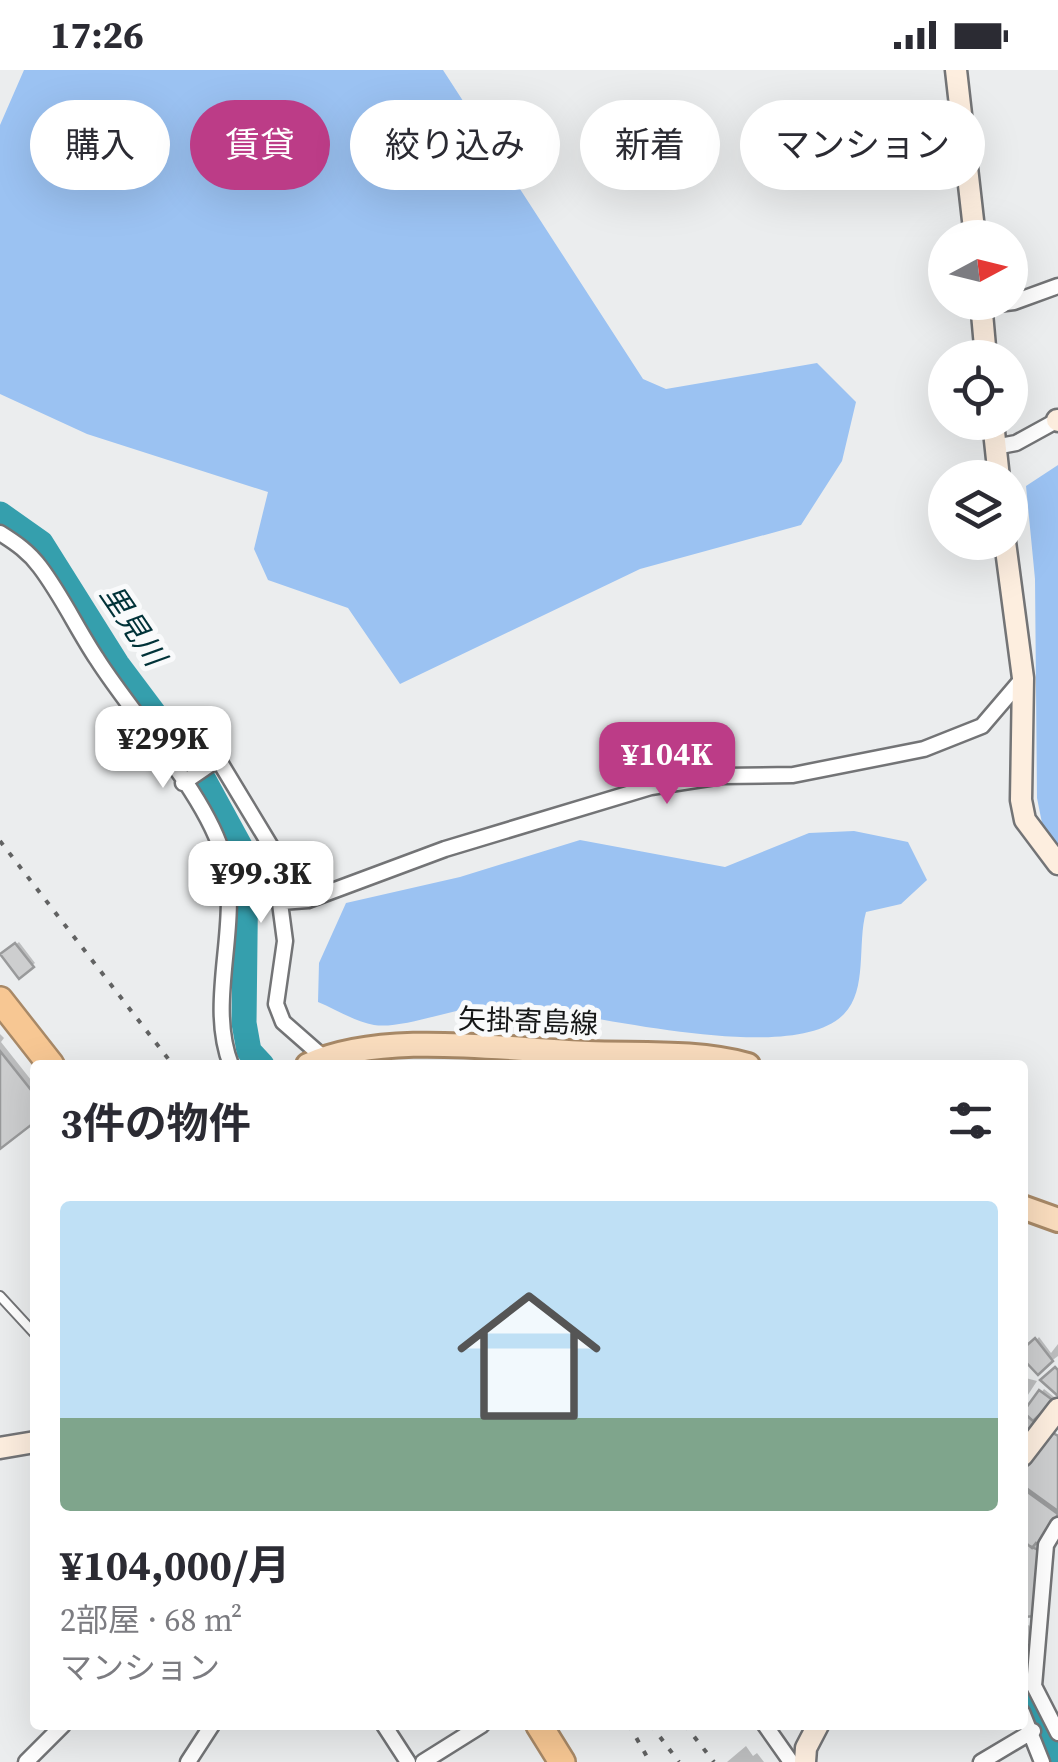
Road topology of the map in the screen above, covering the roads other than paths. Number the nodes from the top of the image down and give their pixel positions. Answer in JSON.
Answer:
{"nodes":[{"id":1,"x":956,"y":70,"type":"edge"},
{"id":2,"x":973,"y":220,"type":"edge"},
{"id":3,"x":1058,"y":286,"type":"edge"},
{"id":4,"x":1028,"y":297,"type":"edge"},
{"id":5,"x":1058,"y":420,"type":"edge"},
{"id":6,"x":994,"y":440,"type":"edge"},
{"id":7,"x":995,"y":447,"type":"junction"},
{"id":8,"x":996,"y":460,"type":"edge"},
{"id":9,"x":0,"y":533,"type":"edge"},
{"id":10,"x":1008,"y":560,"type":"edge"},
{"id":11,"x":1024,"y":678,"type":"junction"},
{"id":12,"x":183,"y":783,"type":"junction"},
{"id":13,"x":1058,"y":864,"type":"edge"},
{"id":14,"x":281,"y":902,"type":"junction"},
{"id":15,"x":0,"y":1000,"type":"edge"},
{"id":16,"x":47,"y":1060,"type":"edge"},
{"id":17,"x":230,"y":1060,"type":"edge"},
{"id":18,"x":315,"y":1060,"type":"edge"},
{"id":19,"x":324,"y":1060,"type":"edge"},
{"id":20,"x":714,"y":1060,"type":"edge"},
{"id":21,"x":1028,"y":1209,"type":"edge"},
{"id":22,"x":1058,"y":1220,"type":"edge"},
{"id":23,"x":0,"y":1296,"type":"edge"},
{"id":24,"x":30,"y":1329,"type":"edge"},
{"id":25,"x":1058,"y":1410,"type":"edge"},
{"id":26,"x":30,"y":1443,"type":"edge"},
{"id":27,"x":0,"y":1448,"type":"edge"},
{"id":28,"x":1028,"y":1448,"type":"edge"},
{"id":29,"x":1058,"y":1525,"type":"edge"},
{"id":30,"x":1030,"y":1690,"type":"edge"},
{"id":31,"x":1028,"y":1722,"type":"edge"},
{"id":32,"x":58,"y":1730,"type":"edge"},
{"id":33,"x":209,"y":1730,"type":"edge"},
{"id":34,"x":387,"y":1730,"type":"edge"},
{"id":35,"x":474,"y":1730,"type":"edge"},
{"id":36,"x":542,"y":1730,"type":"edge"},
{"id":37,"x":769,"y":1730,"type":"edge"},
{"id":38,"x":815,"y":1730,"type":"edge"},
{"id":39,"x":1033,"y":1731,"type":"junction"},
{"id":40,"x":1058,"y":1733,"type":"edge"},
{"id":41,"x":1048,"y":1761,"type":"edge"},
{"id":42,"x":26,"y":1762,"type":"edge"},
{"id":43,"x":188,"y":1762,"type":"edge"},
{"id":44,"x":408,"y":1762,"type":"edge"},
{"id":45,"x":423,"y":1762,"type":"edge"},
{"id":46,"x":562,"y":1762,"type":"edge"},
{"id":47,"x":790,"y":1762,"type":"edge"},
{"id":48,"x":805,"y":1762,"type":"edge"},
{"id":49,"x":981,"y":1762,"type":"edge"}],
"edges":[{"from":1,"to":2,"type":"main road"},
{"from":3,"to":4,"type":"street"},
{"from":5,"to":7,"type":"street"},
{"from":6,"to":7,"type":"main road"},
{"from":7,"to":8,"type":"main road"},
{"from":9,"to":12,"type":"street"},
{"from":10,"to":11,"type":"main road"},
{"from":11,"to":13,"type":"main road"},
{"from":11,"to":14,"type":"street"},
{"from":12,"to":14,"type":"street"},
{"from":12,"to":17,"type":"street"},
{"from":14,"to":18,"type":"street"},
{"from":15,"to":16,"type":"highway"},
{"from":19,"to":20,"type":"main road","name":"矢掛寄島線"},
{"from":21,"to":22,"type":"main road"},
{"from":23,"to":24,"type":"lane"},
{"from":25,"to":28,"type":"main road"},
{"from":26,"to":27,"type":"main road"},
{"from":29,"to":30,"type":"street"},
{"from":30,"to":40,"type":"street"},
{"from":31,"to":39,"type":"street"},
{"from":32,"to":42,"type":"street"},
{"from":33,"to":43,"type":"street"},
{"from":34,"to":44,"type":"street"},
{"from":35,"to":45,"type":"street"},
{"from":36,"to":46,"type":"highway"},
{"from":37,"to":47,"type":"street"},
{"from":38,"to":48,"type":"main road"},
{"from":39,"to":41,"type":"street"},
{"from":39,"to":49,"type":"street"}]}
